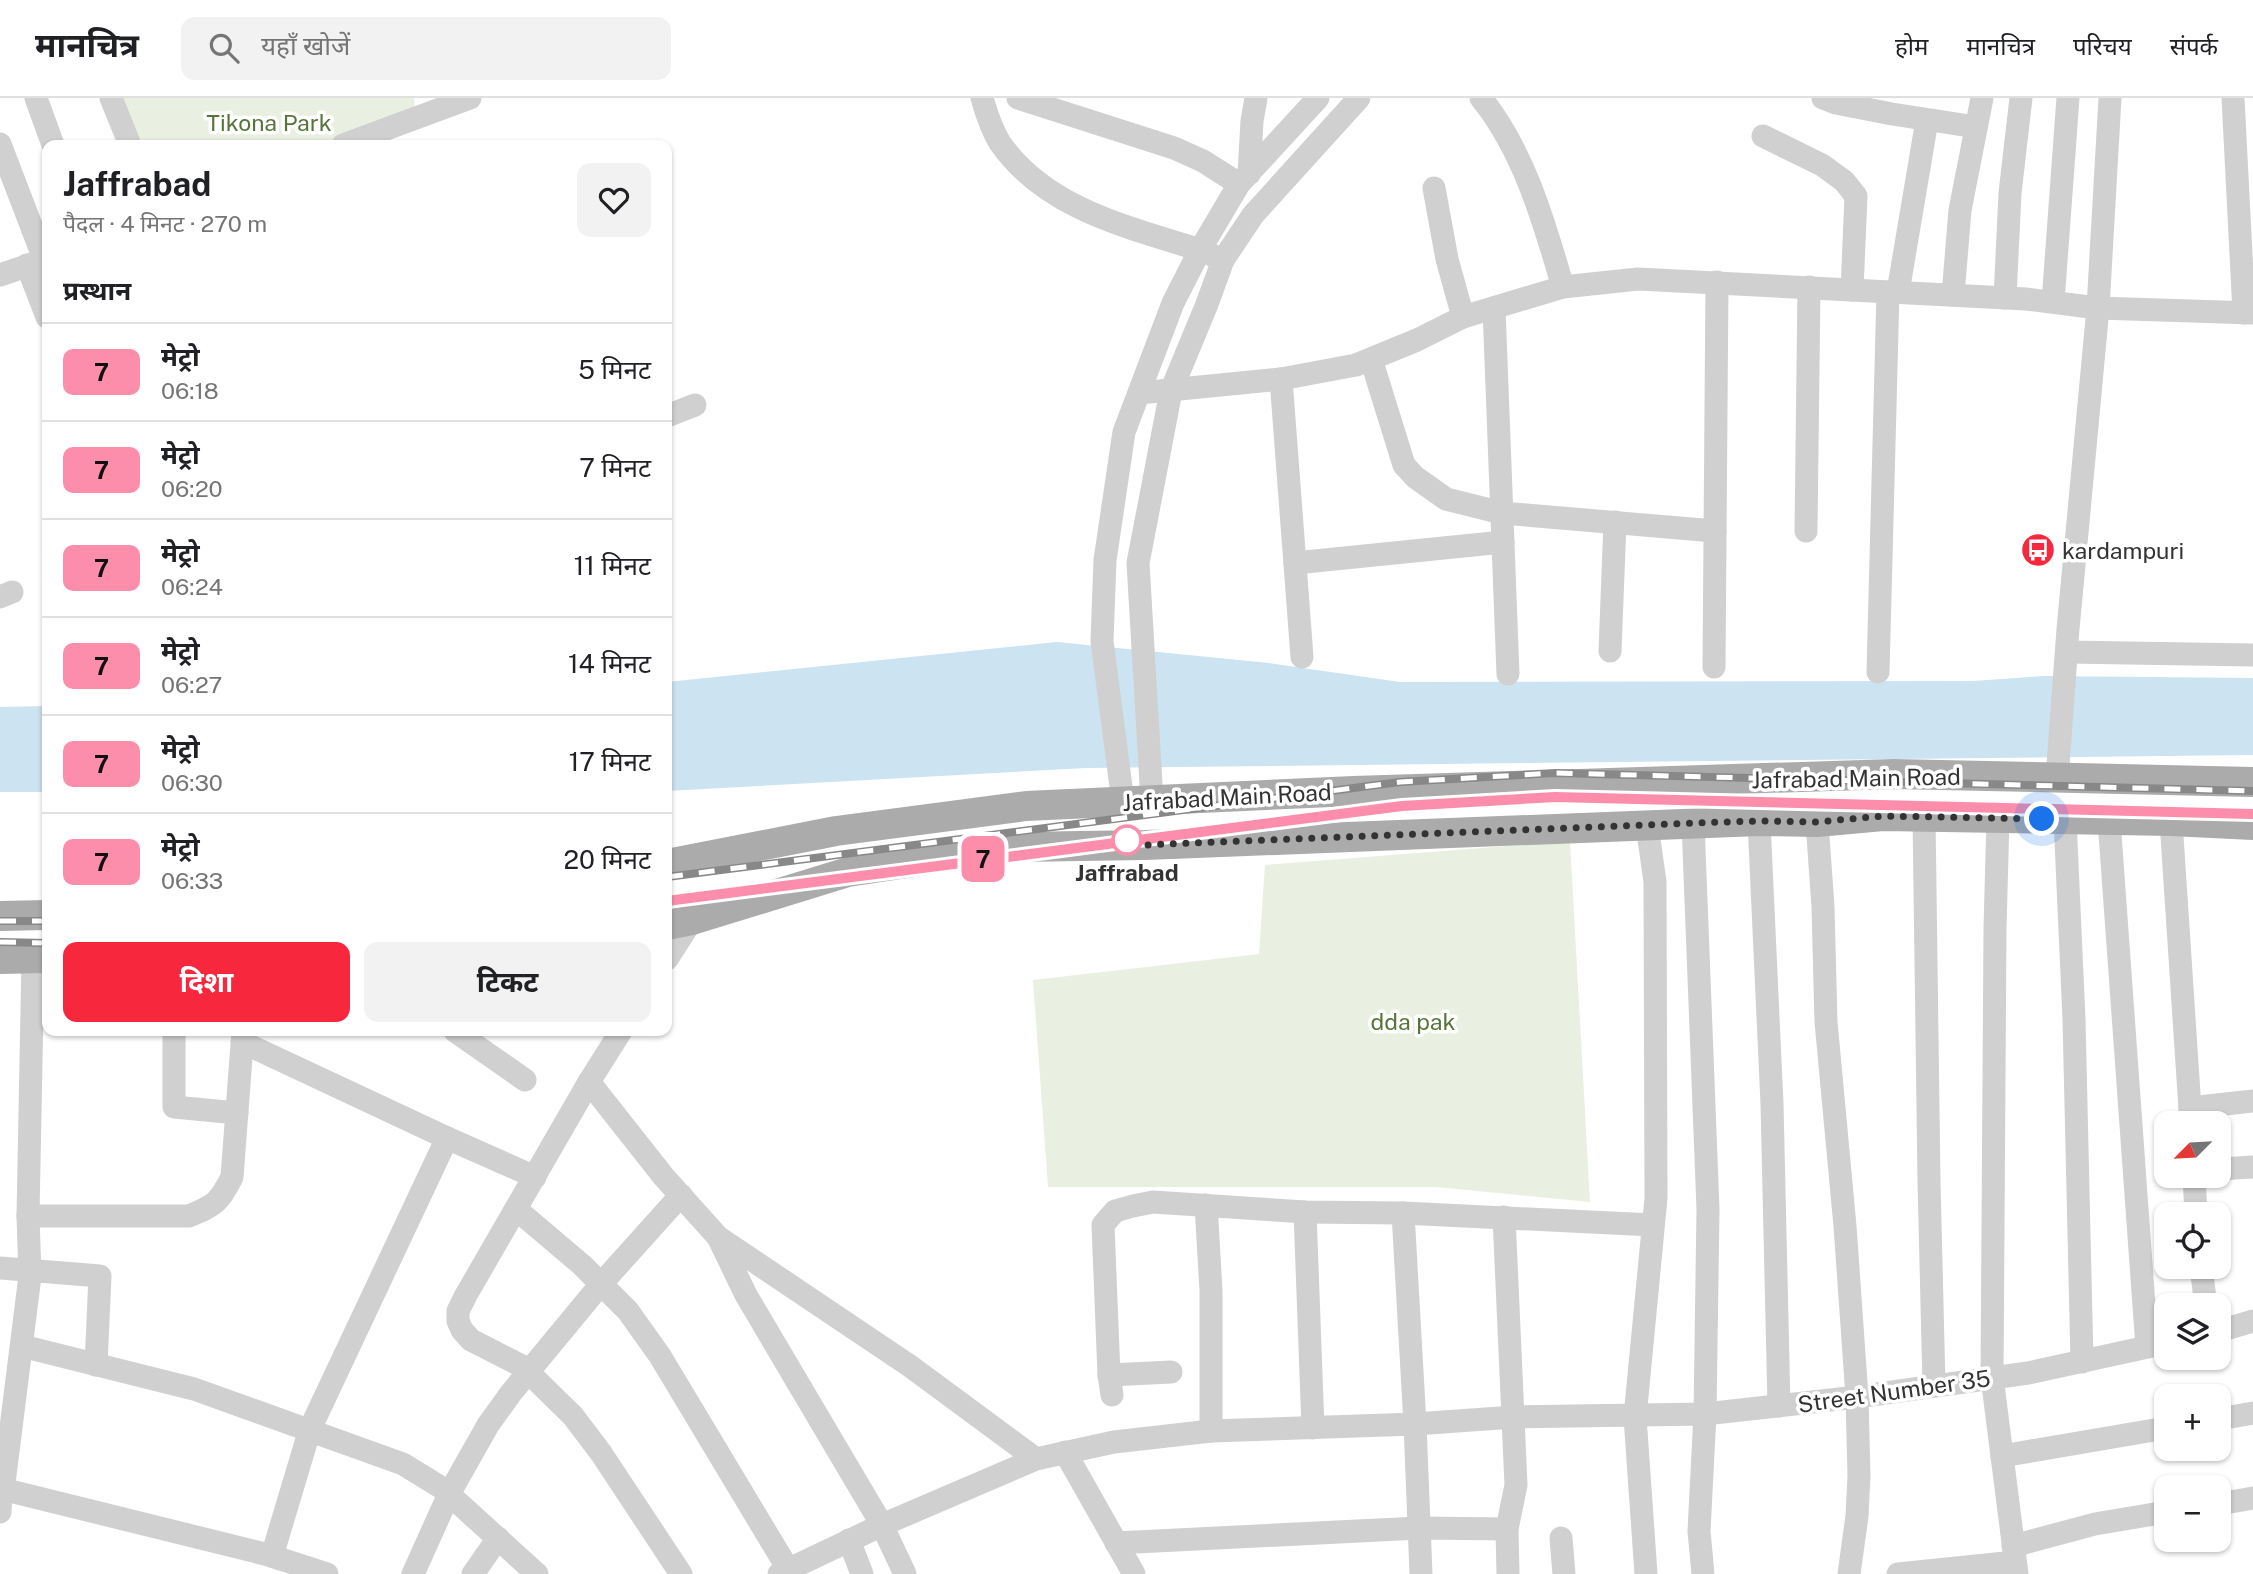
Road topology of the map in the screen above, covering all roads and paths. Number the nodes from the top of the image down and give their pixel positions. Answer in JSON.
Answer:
{"nodes":[{"id":1,"x":36,"y":98,"type":"edge"},
{"id":2,"x":111,"y":98,"type":"edge"},
{"id":3,"x":982,"y":98,"type":"edge"},
{"id":4,"x":1018,"y":98,"type":"edge"},
{"id":5,"x":1256,"y":98,"type":"edge"},
{"id":6,"x":1318,"y":98,"type":"edge"},
{"id":7,"x":1359,"y":98,"type":"edge"},
{"id":8,"x":1481,"y":98,"type":"edge"},
{"id":9,"x":1824,"y":98,"type":"edge"},
{"id":10,"x":1982,"y":98,"type":"edge"},
{"id":11,"x":2021,"y":98,"type":"edge"},
{"id":12,"x":2068,"y":98,"type":"edge"},
{"id":13,"x":2110,"y":98,"type":"edge"},
{"id":14,"x":2232,"y":98,"type":"edge"},
{"id":15,"x":465,"y":100,"type":"edge"},
{"id":16,"x":1083,"y":108,"type":"edge"},
{"id":17,"x":1927,"y":120,"type":"junction"},
{"id":18,"x":1976,"y":127,"type":"junction"},
{"id":19,"x":1763,"y":136,"type":"dead end"},
{"id":20,"x":389,"y":137,"type":"edge"},
{"id":21,"x":51,"y":140,"type":"edge"},
{"id":22,"x":128,"y":140,"type":"edge"},
{"id":23,"x":372,"y":140,"type":"edge"},
{"id":24,"x":0,"y":144,"type":"edge"},
{"id":25,"x":1244,"y":179,"type":"junction"},
{"id":26,"x":1434,"y":188,"type":"dead end"},
{"id":27,"x":1200,"y":250,"type":"junction"},
{"id":28,"x":1223,"y":260,"type":"junction"},
{"id":29,"x":40,"y":261,"type":"edge"},
{"id":30,"x":0,"y":275,"type":"edge"},
{"id":31,"x":1717,"y":282,"type":"junction"},
{"id":32,"x":1563,"y":287,"type":"junction"},
{"id":33,"x":1809,"y":287,"type":"junction"},
{"id":34,"x":1852,"y":290,"type":"junction"},
{"id":35,"x":1893,"y":292,"type":"junction"},
{"id":36,"x":1952,"y":295,"type":"junction"},
{"id":37,"x":2005,"y":298,"type":"junction"},
{"id":38,"x":2053,"y":302,"type":"junction"},
{"id":39,"x":1494,"y":308,"type":"junction"},
{"id":40,"x":2098,"y":308,"type":"junction"},
{"id":41,"x":2248,"y":313,"type":"edge"},
{"id":42,"x":1463,"y":317,"type":"junction"},
{"id":43,"x":1371,"y":359,"type":"junction"},
{"id":44,"x":1281,"y":379,"type":"junction"},
{"id":45,"x":1171,"y":391,"type":"junction"},
{"id":46,"x":1139,"y":393,"type":"junction"},
{"id":47,"x":695,"y":405,"type":"dead end"},
{"id":48,"x":672,"y":414,"type":"edge"},
{"id":49,"x":1502,"y":513,"type":"junction"},
{"id":50,"x":1615,"y":522,"type":"junction"},
{"id":51,"x":1715,"y":531,"type":"junction"},
{"id":52,"x":1806,"y":531,"type":"dead end"},
{"id":53,"x":1503,"y":542,"type":"junction"},
{"id":54,"x":1295,"y":563,"type":"junction"},
{"id":55,"x":1610,"y":651,"type":"dead end"},
{"id":56,"x":2067,"y":652,"type":"junction"},
{"id":57,"x":2253,"y":656,"type":"edge"},
{"id":58,"x":1302,"y":657,"type":"dead end"},
{"id":59,"x":1713,"y":667,"type":"dead end"},
{"id":60,"x":1878,"y":672,"type":"dead end"},
{"id":61,"x":1508,"y":674,"type":"dead end"},
{"id":62,"x":2057,"y":779,"type":"junction"},
{"id":63,"x":2253,"y":782,"type":"edge"},
{"id":64,"x":1604,"y":783,"type":"junction"},
{"id":65,"x":1137,"y":788,"type":"junction"},
{"id":66,"x":1924,"y":816,"type":"junction"},
{"id":67,"x":1998,"y":818,"type":"junction"},
{"id":68,"x":2065,"y":819,"type":"junction"},
{"id":69,"x":2109,"y":820,"type":"junction"},
{"id":70,"x":1759,"y":821,"type":"junction"},
{"id":71,"x":2171,"y":821,"type":"junction"},
{"id":72,"x":1817,"y":822,"type":"junction"},
{"id":73,"x":1693,"y":823,"type":"junction"},
{"id":74,"x":1647,"y":825,"type":"junction"},
{"id":75,"x":2253,"y":825,"type":"edge"},
{"id":76,"x":1602,"y":827,"type":"junction"},
{"id":77,"x":799,"y":839,"type":"junction"},
{"id":78,"x":672,"y":863,"type":"edge"},
{"id":79,"x":811,"y":883,"type":"junction"},
{"id":80,"x":42,"y":915,"type":"edge"},
{"id":81,"x":0,"y":916,"type":"edge"},
{"id":82,"x":679,"y":923,"type":"edge"},
{"id":83,"x":672,"y":944,"type":"edge"},
{"id":84,"x":40,"y":958,"type":"edge"},
{"id":85,"x":0,"y":959,"type":"edge"},
{"id":86,"x":174,"y":1036,"type":"edge"},
{"id":87,"x":242,"y":1036,"type":"edge"},
{"id":88,"x":461,"y":1036,"type":"edge"},
{"id":89,"x":618,"y":1036,"type":"edge"},
{"id":90,"x":525,"y":1080,"type":"dead end"},
{"id":91,"x":589,"y":1082,"type":"junction"},
{"id":92,"x":2253,"y":1101,"type":"edge"},
{"id":93,"x":2190,"y":1111,"type":"edge"},
{"id":94,"x":2211,"y":1111,"type":"edge"},
{"id":95,"x":237,"y":1113,"type":"junction"},
{"id":96,"x":447,"y":1138,"type":"junction"},
{"id":97,"x":2253,"y":1167,"type":"edge"},
{"id":98,"x":2231,"y":1168,"type":"edge"},
{"id":99,"x":536,"y":1177,"type":"junction"},
{"id":100,"x":681,"y":1195,"type":"junction"},
{"id":101,"x":1206,"y":1205,"type":"junction"},
{"id":102,"x":516,"y":1209,"type":"junction"},
{"id":103,"x":1305,"y":1212,"type":"junction"},
{"id":104,"x":1403,"y":1213,"type":"junction"},
{"id":105,"x":28,"y":1216,"type":"junction"},
{"id":106,"x":1504,"y":1217,"type":"junction"},
{"id":107,"x":1653,"y":1225,"type":"junction"},
{"id":108,"x":718,"y":1237,"type":"junction"},
{"id":109,"x":0,"y":1268,"type":"edge"},
{"id":110,"x":30,"y":1269,"type":"junction"},
{"id":111,"x":601,"y":1284,"type":"junction"},
{"id":112,"x":2154,"y":1312,"type":"edge"},
{"id":113,"x":2253,"y":1321,"type":"edge"},
{"id":114,"x":2231,"y":1327,"type":"edge"},
{"id":115,"x":22,"y":1346,"type":"junction"},
{"id":116,"x":2154,"y":1346,"type":"edge"},
{"id":117,"x":2082,"y":1362,"type":"junction"},
{"id":118,"x":96,"y":1365,"type":"junction"},
{"id":119,"x":528,"y":1371,"type":"junction"},
{"id":120,"x":1171,"y":1372,"type":"dead end"},
{"id":121,"x":1992,"y":1377,"type":"junction"},
{"id":122,"x":1934,"y":1387,"type":"junction"},
{"id":123,"x":1857,"y":1397,"type":"junction"},
{"id":124,"x":1779,"y":1406,"type":"junction"},
{"id":125,"x":2253,"y":1413,"type":"edge"},
{"id":126,"x":1705,"y":1414,"type":"junction"},
{"id":127,"x":1514,"y":1417,"type":"junction"},
{"id":128,"x":1634,"y":1417,"type":"junction"},
{"id":129,"x":2231,"y":1417,"type":"edge"},
{"id":130,"x":6,"y":1421,"type":"edge"},
{"id":131,"x":1415,"y":1424,"type":"junction"},
{"id":132,"x":1313,"y":1427,"type":"junction"},
{"id":133,"x":310,"y":1429,"type":"junction"},
{"id":134,"x":2154,"y":1430,"type":"edge"},
{"id":135,"x":1211,"y":1431,"type":"junction"},
{"id":136,"x":1065,"y":1452,"type":"junction"},
{"id":137,"x":2002,"y":1456,"type":"junction"},
{"id":138,"x":1036,"y":1459,"type":"junction"},
{"id":139,"x":449,"y":1494,"type":"junction"},
{"id":140,"x":2253,"y":1498,"type":"edge"},
{"id":141,"x":1,"y":1502,"type":"edge"},
{"id":142,"x":2231,"y":1502,"type":"edge"},
{"id":143,"x":2154,"y":1514,"type":"edge"},
{"id":144,"x":882,"y":1525,"type":"junction"},
{"id":145,"x":1419,"y":1528,"type":"junction"},
{"id":146,"x":1507,"y":1529,"type":"junction"},
{"id":147,"x":498,"y":1538,"type":"junction"},
{"id":148,"x":1561,"y":1538,"type":"dead end"},
{"id":149,"x":849,"y":1540,"type":"junction"},
{"id":150,"x":1116,"y":1543,"type":"junction"},
{"id":151,"x":272,"y":1556,"type":"junction"},
{"id":152,"x":2015,"y":1561,"type":"edge"},
{"id":153,"x":423,"y":1569,"type":"edge"},
{"id":154,"x":783,"y":1571,"type":"edge"},
{"id":155,"x":326,"y":1574,"type":"edge"},
{"id":156,"x":473,"y":1574,"type":"edge"},
{"id":157,"x":537,"y":1574,"type":"edge"},
{"id":158,"x":681,"y":1574,"type":"edge"},
{"id":159,"x":862,"y":1574,"type":"edge"},
{"id":160,"x":905,"y":1574,"type":"edge"},
{"id":161,"x":1134,"y":1574,"type":"edge"},
{"id":162,"x":1421,"y":1574,"type":"edge"},
{"id":163,"x":1508,"y":1574,"type":"edge"},
{"id":164,"x":1564,"y":1574,"type":"edge"},
{"id":165,"x":1646,"y":1574,"type":"edge"},
{"id":166,"x":1703,"y":1574,"type":"edge"},
{"id":167,"x":1849,"y":1574,"type":"edge"},
{"id":168,"x":1898,"y":1574,"type":"edge"}],
"edges":[{"from":1,"to":21,"type":"street"},
{"from":2,"to":22,"type":"street"},
{"from":3,"to":27,"type":"street"},
{"from":4,"to":16,"type":"street"},
{"from":5,"to":25,"type":"street"},
{"from":6,"to":25,"type":"street"},
{"from":7,"to":28,"type":"street"},
{"from":8,"to":32,"type":"street"},
{"from":9,"to":17,"type":"street"},
{"from":10,"to":18,"type":"street"},
{"from":11,"to":37,"type":"street"},
{"from":12,"to":38,"type":"street"},
{"from":13,"to":40,"type":"street"},
{"from":14,"to":41,"type":"street"},
{"from":15,"to":20,"type":"street"},
{"from":16,"to":25,"type":"street"},
{"from":17,"to":18,"type":"street"},
{"from":17,"to":35,"type":"street"},
{"from":18,"to":36,"type":"street"},
{"from":19,"to":34,"type":"street"},
{"from":20,"to":23,"type":"street"},
{"from":24,"to":29,"type":"street"},
{"from":25,"to":27,"type":"street"},
{"from":26,"to":42,"type":"street"},
{"from":27,"to":28,"type":"street"},
{"from":27,"to":46,"type":"street"},
{"from":28,"to":45,"type":"street"},
{"from":29,"to":30,"type":"street"},
{"from":31,"to":32,"type":"street"},
{"from":31,"to":33,"type":"street"},
{"from":31,"to":51,"type":"street"},
{"from":32,"to":39,"type":"street"},
{"from":33,"to":34,"type":"street"},
{"from":33,"to":52,"type":"street"},
{"from":34,"to":35,"type":"street"},
{"from":35,"to":36,"type":"street"},
{"from":35,"to":60,"type":"street"},
{"from":36,"to":37,"type":"street"},
{"from":37,"to":38,"type":"street"},
{"from":38,"to":40,"type":"street"},
{"from":39,"to":42,"type":"street"},
{"from":39,"to":49,"type":"street"},
{"from":40,"to":41,"type":"street"},
{"from":40,"to":56,"type":"street"},
{"from":42,"to":43,"type":"street"},
{"from":43,"to":44,"type":"street"},
{"from":43,"to":49,"type":"street"},
{"from":44,"to":45,"type":"street"},
{"from":44,"to":54,"type":"street"},
{"from":45,"to":46,"type":"street"},
{"from":45,"to":65,"type":"street"},
{"from":46,"to":65,"type":"street"},
{"from":47,"to":48,"type":"street"},
{"from":49,"to":50,"type":"street"},
{"from":49,"to":53,"type":"street"},
{"from":50,"to":51,"type":"street"},
{"from":50,"to":55,"type":"street"},
{"from":51,"to":59,"type":"street"},
{"from":53,"to":54,"type":"street"},
{"from":53,"to":61,"type":"street"},
{"from":54,"to":58,"type":"street"},
{"from":56,"to":57,"type":"street"},
{"from":56,"to":62,"type":"street"},
{"from":62,"to":63,"type":"main road","name":"Jafrabad Main Road"},
{"from":62,"to":64,"type":"main road","name":"Jafrabad Main Road"},
{"from":64,"to":65,"type":"main road","name":"Jafrabad Main Road"},
{"from":64,"to":76,"type":"main road"},
{"from":65,"to":77,"type":"main road","name":"Jafrabad Main Road"},
{"from":66,"to":67,"type":"main road","name":"Jafrabad Main Road"},
{"from":66,"to":72,"type":"main road","name":"Jafrabad Main Road"},
{"from":66,"to":122,"type":"street"},
{"from":67,"to":68,"type":"main road","name":"Jafrabad Main Road"},
{"from":67,"to":121,"type":"street"},
{"from":68,"to":69,"type":"main road","name":"Jafrabad Main Road"},
{"from":68,"to":117,"type":"street"},
{"from":69,"to":71,"type":"main road","name":"Jafrabad Main Road"},
{"from":69,"to":112,"type":"street"},
{"from":70,"to":72,"type":"main road","name":"Jafrabad Main Road"},
{"from":70,"to":73,"type":"main road","name":"Jafrabad Main Road"},
{"from":70,"to":124,"type":"street"},
{"from":71,"to":75,"type":"main road","name":"Jafrabad Main Road"},
{"from":71,"to":93,"type":"street"},
{"from":72,"to":123,"type":"street"},
{"from":73,"to":74,"type":"main road","name":"Jafrabad Main Road"},
{"from":73,"to":126,"type":"street"},
{"from":74,"to":76,"type":"main road","name":"Jafrabad Main Road"},
{"from":74,"to":107,"type":"street"},
{"from":76,"to":79,"type":"main road","name":"Jafrabad Main Road"},
{"from":77,"to":78,"type":"main road","name":"Jafrabad Main Road"},
{"from":77,"to":79,"type":"main road"},
{"from":79,"to":82,"type":"main road","name":"Jafrabad Main Road"},
{"from":80,"to":81,"type":"main road"},
{"from":82,"to":83,"type":"street"},
{"from":84,"to":85,"type":"main road"},
{"from":84,"to":105,"type":"street"},
{"from":86,"to":95,"type":"street"},
{"from":87,"to":95,"type":"street"},
{"from":87,"to":96,"type":"street"},
{"from":88,"to":90,"type":"street"},
{"from":89,"to":91,"type":"street"},
{"from":91,"to":99,"type":"street"},
{"from":91,"to":100,"type":"street"},
{"from":92,"to":94,"type":"street"},
{"from":95,"to":105,"type":"street"},
{"from":96,"to":99,"type":"street"},
{"from":96,"to":133,"type":"street"},
{"from":97,"to":98,"type":"street"},
{"from":99,"to":102,"type":"street"},
{"from":100,"to":108,"type":"street"},
{"from":100,"to":111,"type":"street"},
{"from":101,"to":103,"type":"street"},
{"from":101,"to":120,"type":"street"},
{"from":101,"to":135,"type":"street"},
{"from":102,"to":111,"type":"street"},
{"from":102,"to":119,"type":"street"},
{"from":103,"to":104,"type":"street"},
{"from":103,"to":132,"type":"street"},
{"from":104,"to":106,"type":"street"},
{"from":104,"to":131,"type":"street"},
{"from":105,"to":110,"type":"street"},
{"from":106,"to":107,"type":"street"},
{"from":106,"to":127,"type":"street"},
{"from":107,"to":128,"type":"street"},
{"from":108,"to":138,"type":"street"},
{"from":108,"to":144,"type":"street"},
{"from":109,"to":110,"type":"street"},
{"from":110,"to":115,"type":"street"},
{"from":110,"to":118,"type":"street"},
{"from":111,"to":119,"type":"street"},
{"from":111,"to":154,"type":"street"},
{"from":113,"to":114,"type":"street"},
{"from":115,"to":118,"type":"street"},
{"from":115,"to":130,"type":"street"},
{"from":116,"to":117,"type":"street","name":"Street Number 35"},
{"from":117,"to":121,"type":"street","name":"Street Number 35"},
{"from":118,"to":133,"type":"street"},
{"from":119,"to":139,"type":"street"},
{"from":119,"to":158,"type":"street"},
{"from":121,"to":122,"type":"street","name":"Street Number 35"},
{"from":121,"to":137,"type":"street"},
{"from":122,"to":123,"type":"street","name":"Street Number 35"},
{"from":123,"to":124,"type":"street","name":"Street Number 35"},
{"from":123,"to":167,"type":"street"},
{"from":124,"to":126,"type":"street","name":"Street Number 35"},
{"from":125,"to":129,"type":"street"},
{"from":126,"to":128,"type":"street","name":"Street Number 35"},
{"from":126,"to":166,"type":"street"},
{"from":127,"to":128,"type":"street","name":"Street Number 35"},
{"from":127,"to":131,"type":"street","name":"Street Number 35"},
{"from":127,"to":146,"type":"street"},
{"from":128,"to":165,"type":"street"},
{"from":130,"to":141,"type":"street"},
{"from":131,"to":132,"type":"street","name":"Street Number 35"},
{"from":131,"to":145,"type":"street"},
{"from":132,"to":135,"type":"street","name":"Street Number 35"},
{"from":133,"to":139,"type":"street"},
{"from":133,"to":151,"type":"street"},
{"from":134,"to":137,"type":"street"},
{"from":135,"to":136,"type":"street","name":"Street Number 35"},
{"from":136,"to":138,"type":"street","name":"Street Number 35"},
{"from":136,"to":150,"type":"street"},
{"from":137,"to":152,"type":"street"},
{"from":138,"to":144,"type":"street","name":"Street Number 35"},
{"from":139,"to":147,"type":"street"},
{"from":139,"to":153,"type":"street"},
{"from":140,"to":142,"type":"street"},
{"from":141,"to":151,"type":"street"},
{"from":143,"to":152,"type":"street"},
{"from":144,"to":149,"type":"street","name":"Street Number 35"},
{"from":144,"to":160,"type":"street"},
{"from":145,"to":146,"type":"street"},
{"from":145,"to":150,"type":"street"},
{"from":145,"to":162,"type":"street"},
{"from":146,"to":163,"type":"street"},
{"from":147,"to":156,"type":"street"},
{"from":147,"to":157,"type":"street"},
{"from":148,"to":164,"type":"street"},
{"from":149,"to":154,"type":"street","name":"Street Number 35"},
{"from":149,"to":159,"type":"street"},
{"from":150,"to":161,"type":"street"},
{"from":151,"to":155,"type":"street"},
{"from":152,"to":168,"type":"street"}]}
